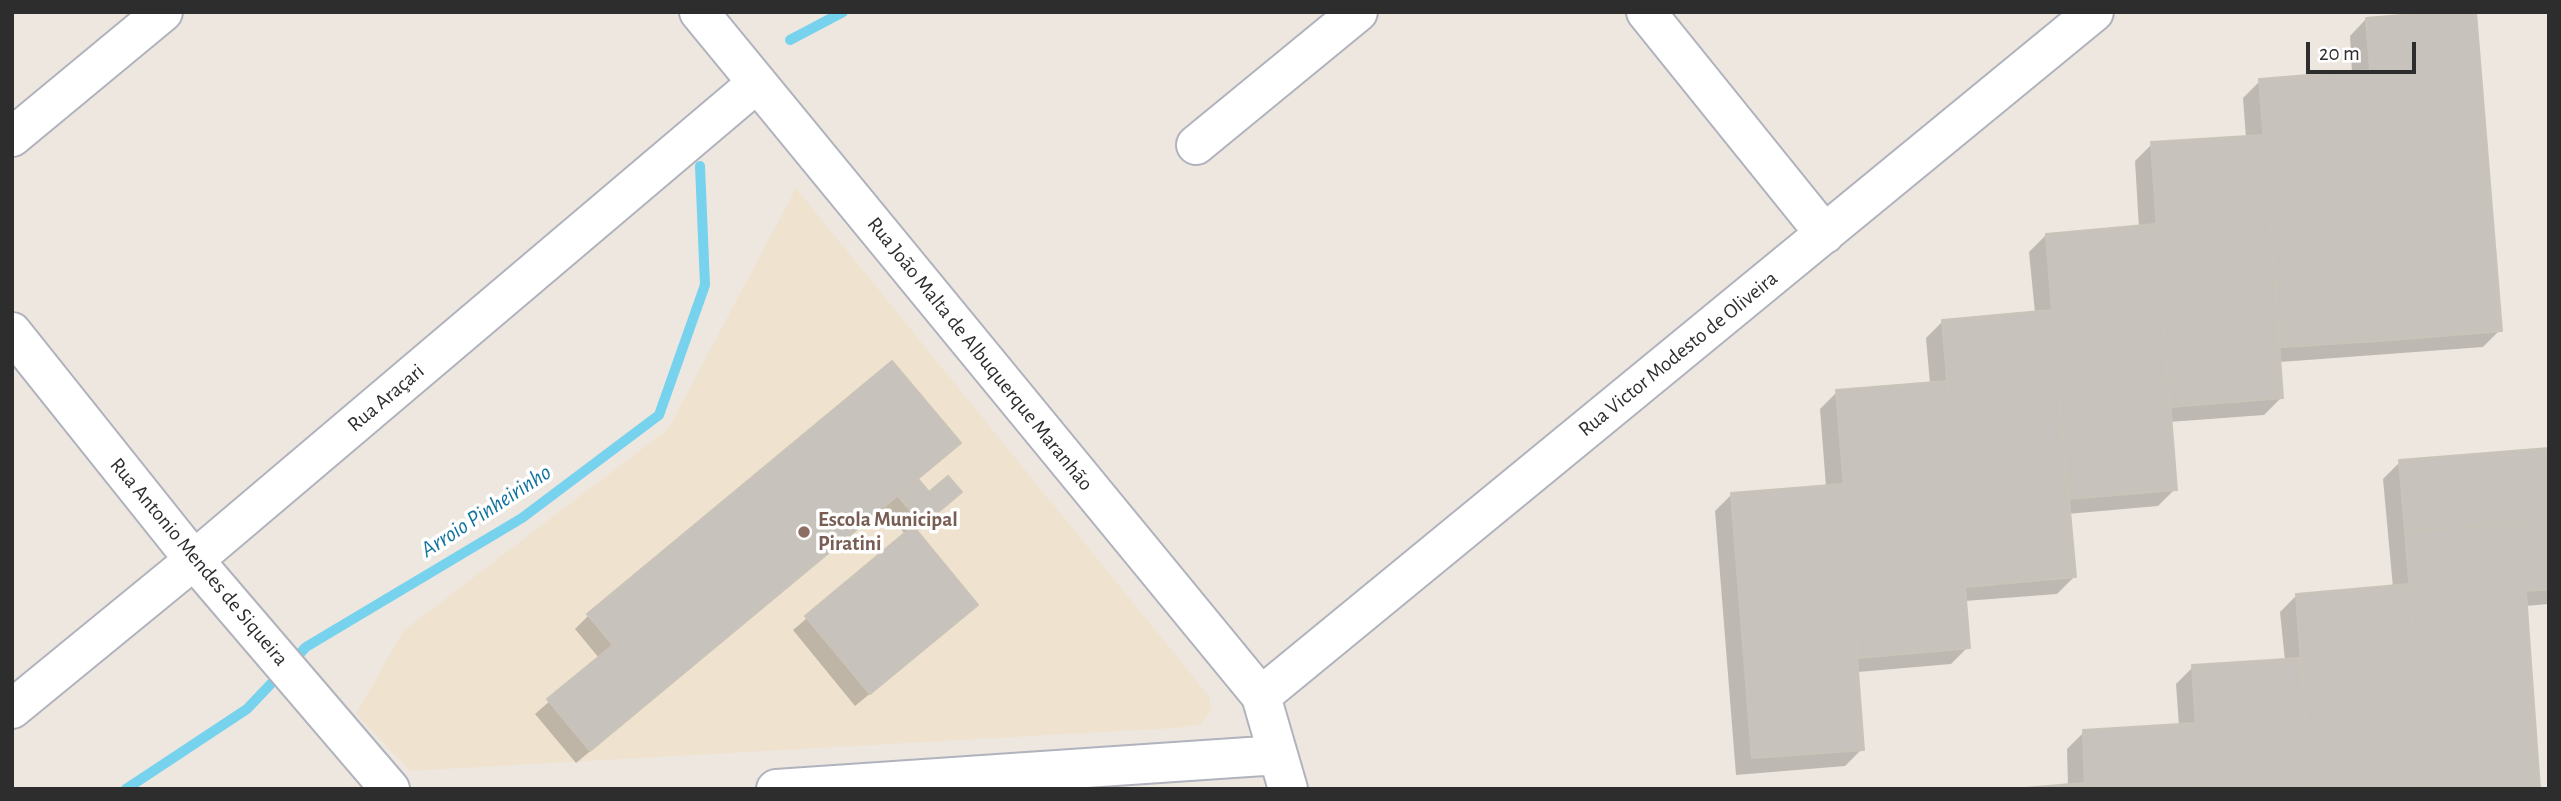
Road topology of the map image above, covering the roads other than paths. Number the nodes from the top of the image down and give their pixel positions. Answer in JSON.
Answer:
{"nodes":[{"id":1,"x":163,"y":12,"type":"edge"},
{"id":2,"x":699,"y":12,"type":"edge"},
{"id":3,"x":1358,"y":12,"type":"edge"},
{"id":4,"x":1646,"y":12,"type":"edge"},
{"id":5,"x":2094,"y":12,"type":"edge"},
{"id":6,"x":757,"y":83,"type":"junction"},
{"id":7,"x":12,"y":137,"type":"edge"},
{"id":8,"x":1196,"y":145,"type":"dead end"},
{"id":9,"x":1825,"y":234,"type":"junction"},
{"id":10,"x":12,"y":332,"type":"edge"},
{"id":11,"x":194,"y":560,"type":"junction"},
{"id":12,"x":1261,"y":696,"type":"junction"},
{"id":13,"x":12,"y":709,"type":"edge"},
{"id":14,"x":1283,"y":772,"type":"edge"},
{"id":15,"x":390,"y":789,"type":"edge"},
{"id":16,"x":776,"y":789,"type":"edge"}],
"edges":[{"from":1,"to":7,"type":"street"},
{"from":2,"to":6,"type":"street","name":"Rua João Malta de Albuquerque Maranhão"},
{"from":3,"to":8,"type":"street"},
{"from":4,"to":9,"type":"street"},
{"from":5,"to":9,"type":"street","name":"Rua Victor Modesto de Oliveira"},
{"from":6,"to":11,"type":"street","name":"Rua Araçari"},
{"from":6,"to":12,"type":"street","name":"Rua João Malta de Albuquerque Maranhão"},
{"from":9,"to":12,"type":"street","name":"Rua Victor Modesto de Oliveira"},
{"from":10,"to":11,"type":"street","name":"Rua Antonio Mendes de Siqueira"},
{"from":11,"to":13,"type":"street","name":"Rua Araçari"},
{"from":11,"to":15,"type":"street","name":"Rua Antonio Mendes de Siqueira"},
{"from":12,"to":14,"type":"street"},
{"from":14,"to":16,"type":"street"}]}
